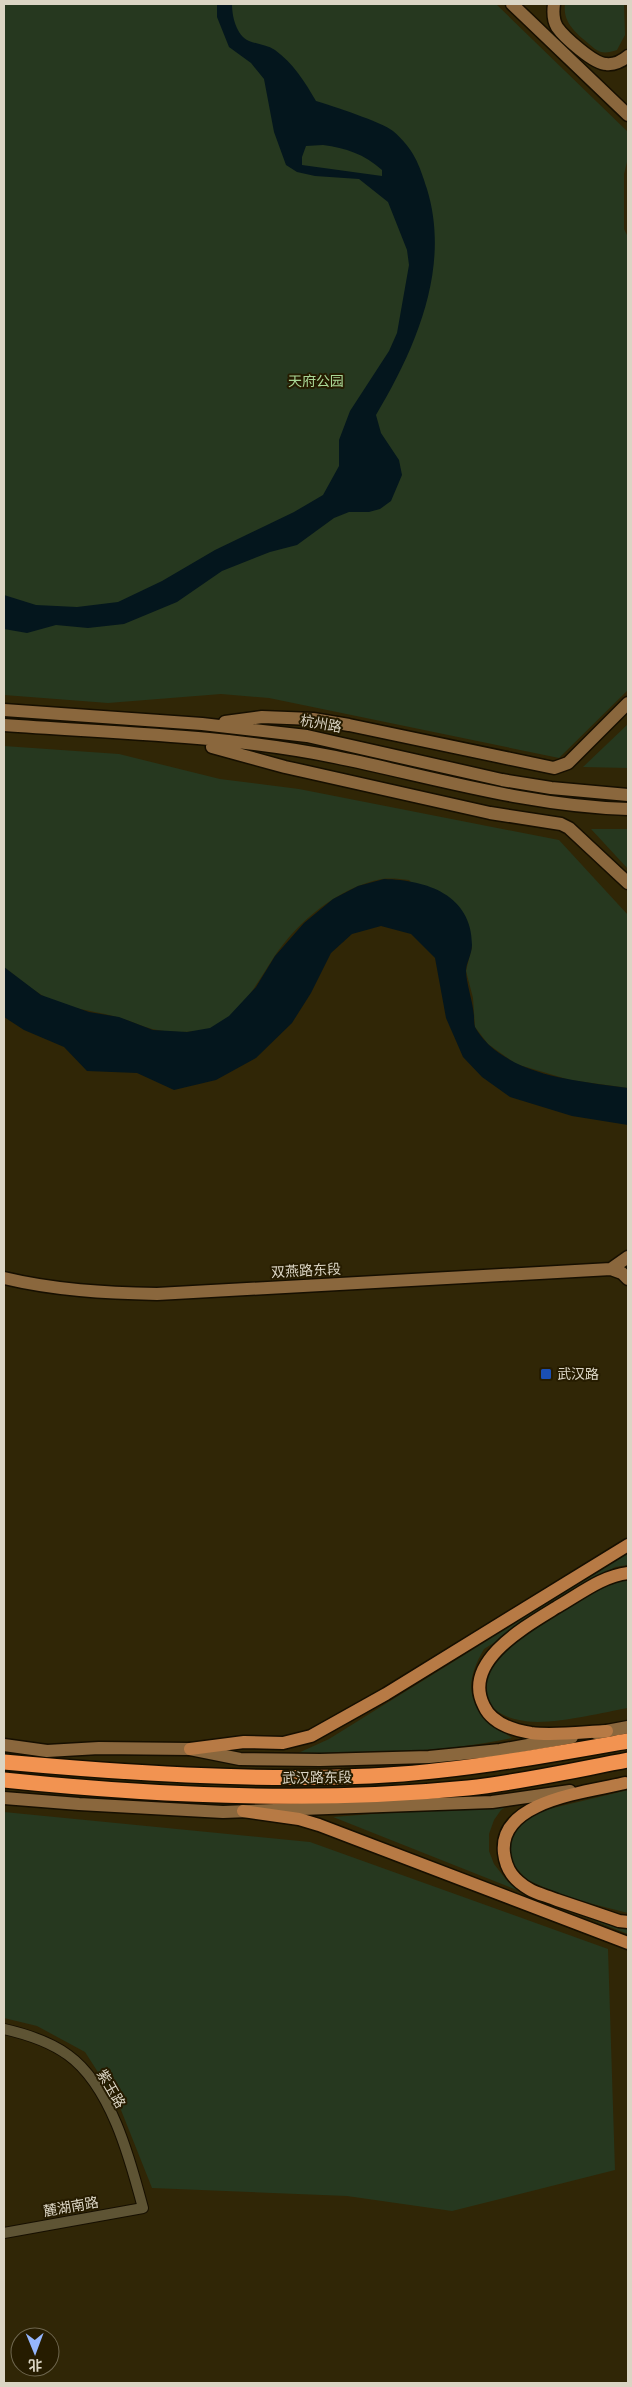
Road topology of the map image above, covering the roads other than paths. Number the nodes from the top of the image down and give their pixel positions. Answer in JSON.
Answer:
{"nodes":[{"id":1,"x":512,"y":4,"type":"edge"},
{"id":2,"x":554,"y":4,"type":"edge"},
{"id":3,"x":628,"y":56,"type":"edge"},
{"id":4,"x":628,"y":115,"type":"edge"},
{"id":5,"x":628,"y":703,"type":"edge"},
{"id":6,"x":4,"y":710,"type":"edge"},
{"id":7,"x":202,"y":724,"type":"junction"},
{"id":8,"x":4,"y":725,"type":"edge"},
{"id":9,"x":183,"y":738,"type":"junction"},
{"id":10,"x":628,"y":794,"type":"edge"},
{"id":11,"x":628,"y":809,"type":"edge"},
{"id":12,"x":628,"y":883,"type":"edge"},
{"id":13,"x":628,"y":1257,"type":"edge"},
{"id":14,"x":612,"y":1269,"type":"junction"},
{"id":15,"x":4,"y":1278,"type":"edge"},
{"id":16,"x":628,"y":1279,"type":"edge"},
{"id":17,"x":628,"y":1545,"type":"edge"},
{"id":18,"x":628,"y":1573,"type":"edge"},
{"id":19,"x":628,"y":1727,"type":"edge"},
{"id":20,"x":607,"y":1731,"type":"junction"},
{"id":21,"x":628,"y":1741,"type":"edge"},
{"id":22,"x":4,"y":1745,"type":"edge"},
{"id":23,"x":190,"y":1749,"type":"junction"},
{"id":24,"x":628,"y":1760,"type":"edge"},
{"id":25,"x":4,"y":1762,"type":"edge"},
{"id":26,"x":4,"y":1780,"type":"edge"},
{"id":27,"x":627,"y":1783,"type":"edge"},
{"id":28,"x":4,"y":1798,"type":"edge"},
{"id":29,"x":243,"y":1811,"type":"junction"},
{"id":30,"x":628,"y":1922,"type":"edge"},
{"id":31,"x":628,"y":1943,"type":"edge"},
{"id":32,"x":4,"y":2029,"type":"edge"},
{"id":33,"x":143,"y":2208,"type":"joint"},
{"id":34,"x":4,"y":2233,"type":"edge"}],
"edges":[{"from":1,"to":4,"type":"main road"},
{"from":2,"to":3,"type":"main road"},
{"from":5,"to":7,"type":"main road"},
{"from":6,"to":7,"type":"main road","name":"杭州路"},
{"from":7,"to":10,"type":"main road","name":"杭州路"},
{"from":8,"to":9,"type":"main road"},
{"from":9,"to":11,"type":"main road"},
{"from":9,"to":12,"type":"main road"},
{"from":13,"to":14,"type":"main road"},
{"from":14,"to":15,"type":"main road","name":"双燕路东段"},
{"from":14,"to":16,"type":"main road"},
{"from":17,"to":23,"type":"main road"},
{"from":18,"to":20,"type":"main road"},
{"from":19,"to":20,"type":"main road"},
{"from":20,"to":23,"type":"main road"},
{"from":21,"to":25,"type":"highway","name":"武汉路东段"},
{"from":22,"to":23,"type":"main road"},
{"from":24,"to":26,"type":"highway","name":"武汉路东段"},
{"from":27,"to":29,"type":"main road"},
{"from":27,"to":30,"type":"main road"},
{"from":28,"to":29,"type":"main road"},
{"from":29,"to":31,"type":"main road"},
{"from":32,"to":33,"type":"street","name":"紫玉路"},
{"from":33,"to":34,"type":"street","name":"麓湖南路"}]}
